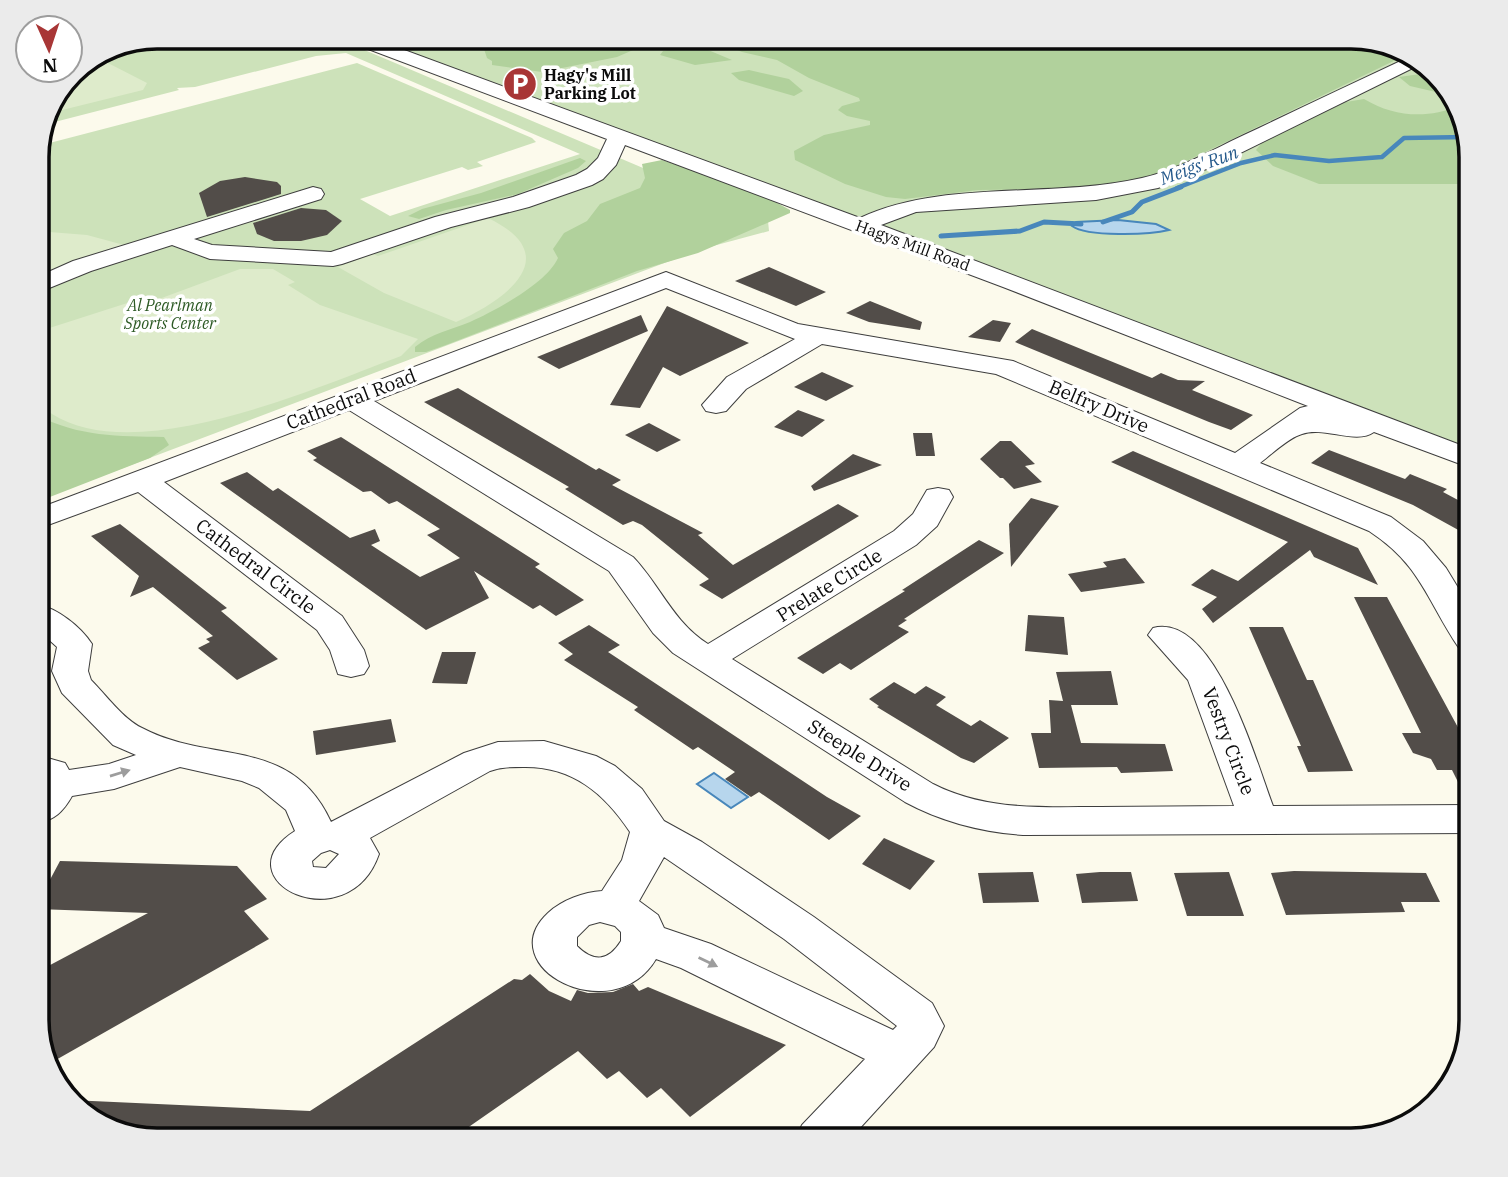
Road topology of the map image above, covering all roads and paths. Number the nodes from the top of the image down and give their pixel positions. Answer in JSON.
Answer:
{"nodes":[{"id":1,"x":390,"y":49,"type":"edge"},
{"id":2,"x":1407,"y":65,"type":"edge"},
{"id":3,"x":619,"y":136,"type":"junction"},
{"id":4,"x":313,"y":194,"type":"dead end"},
{"id":5,"x":861,"y":226,"type":"junction"},
{"id":6,"x":175,"y":237,"type":"junction"},
{"id":7,"x":666,"y":279,"type":"joint"},
{"id":8,"x":49,"y":280,"type":"edge"},
{"id":9,"x":816,"y":335,"type":"junction"},
{"id":10,"x":351,"y":399,"type":"junction"},
{"id":11,"x":1326,"y":402,"type":"junction"},
{"id":12,"x":716,"y":405,"type":"dead end"},
{"id":13,"x":1292,"y":426,"type":"junction"},
{"id":14,"x":1414,"y":437,"type":"junction"},
{"id":15,"x":1459,"y":454,"type":"edge"},
{"id":16,"x":1238,"y":465,"type":"junction"},
{"id":17,"x":142,"y":480,"type":"junction"},
{"id":18,"x":938,"y":497,"type":"dead end"},
{"id":19,"x":49,"y":515,"type":"edge"},
{"id":20,"x":1459,"y":619,"type":"edge"},
{"id":21,"x":49,"y":622,"type":"edge"},
{"id":22,"x":1165,"y":635,"type":"dead end"},
{"id":23,"x":708,"y":659,"type":"junction"},
{"id":24,"x":351,"y":666,"type":"dead end"},
{"id":25,"x":180,"y":753,"type":"junction"},
{"id":26,"x":49,"y":787,"type":"edge"},
{"id":27,"x":1459,"y":819,"type":"edge"},
{"id":28,"x":1259,"y":820,"type":"junction"},
{"id":29,"x":650,"y":831,"type":"junction"},
{"id":30,"x":614,"y":907,"type":"junction"},
{"id":31,"x":645,"y":938,"type":"junction"},
{"id":32,"x":897,"y":1053,"type":"junction"},
{"id":33,"x":830,"y":1128,"type":"edge"}],
"edges":[{"from":1,"to":3,"type":"street","name":"Hagys Mill Road"},
{"from":2,"to":5,"type":"street"},
{"from":3,"to":5,"type":"street","name":"Hagys Mill Road"},
{"from":3,"to":6,"type":"street"},
{"from":4,"to":6,"type":"street"},
{"from":5,"to":11,"type":"street","name":"Hagys Mill Road"},
{"from":6,"to":8,"type":"street"},
{"from":7,"to":9,"type":"street","name":"Belfry Drive"},
{"from":7,"to":10,"type":"street","name":"Cathedral Road"},
{"from":9,"to":12,"type":"street"},
{"from":9,"to":16,"type":"street","name":"Belfry Drive"},
{"from":10,"to":17,"type":"street","name":"Cathedral Road"},
{"from":10,"to":23,"type":"street","name":"Steeple Drive"},
{"from":11,"to":13,"type":"street"},
{"from":11,"to":14,"type":"street","name":"Hagys Mill Road"},
{"from":13,"to":14,"type":"street"},
{"from":13,"to":16,"type":"street"},
{"from":14,"to":15,"type":"street","name":"Hagys Mill Road"},
{"from":16,"to":20,"type":"street","name":"Belfry Drive"},
{"from":17,"to":19,"type":"street","name":"Cathedral Road"},
{"from":17,"to":24,"type":"street","name":"Cathedral Circle"},
{"from":18,"to":23,"type":"street","name":"Prelate Circle"},
{"from":21,"to":25,"type":"street"},
{"from":22,"to":28,"type":"street","name":"Vestry Circle"},
{"from":23,"to":28,"type":"street","name":"Steeple Drive"},
{"from":26,"to":25,"type":"street","one_way":true},
{"from":25,"to":29,"type":"street"},
{"from":27,"to":28,"type":"street","name":"Steeple Drive"},
{"from":29,"to":30,"type":"street"},
{"from":29,"to":32,"type":"street"},
{"from":30,"to":31,"type":"street"},
{"from":30,"to":31,"type":"street"},
{"from":31,"to":32,"type":"street","one_way":true},
{"from":32,"to":33,"type":"street"}]}
